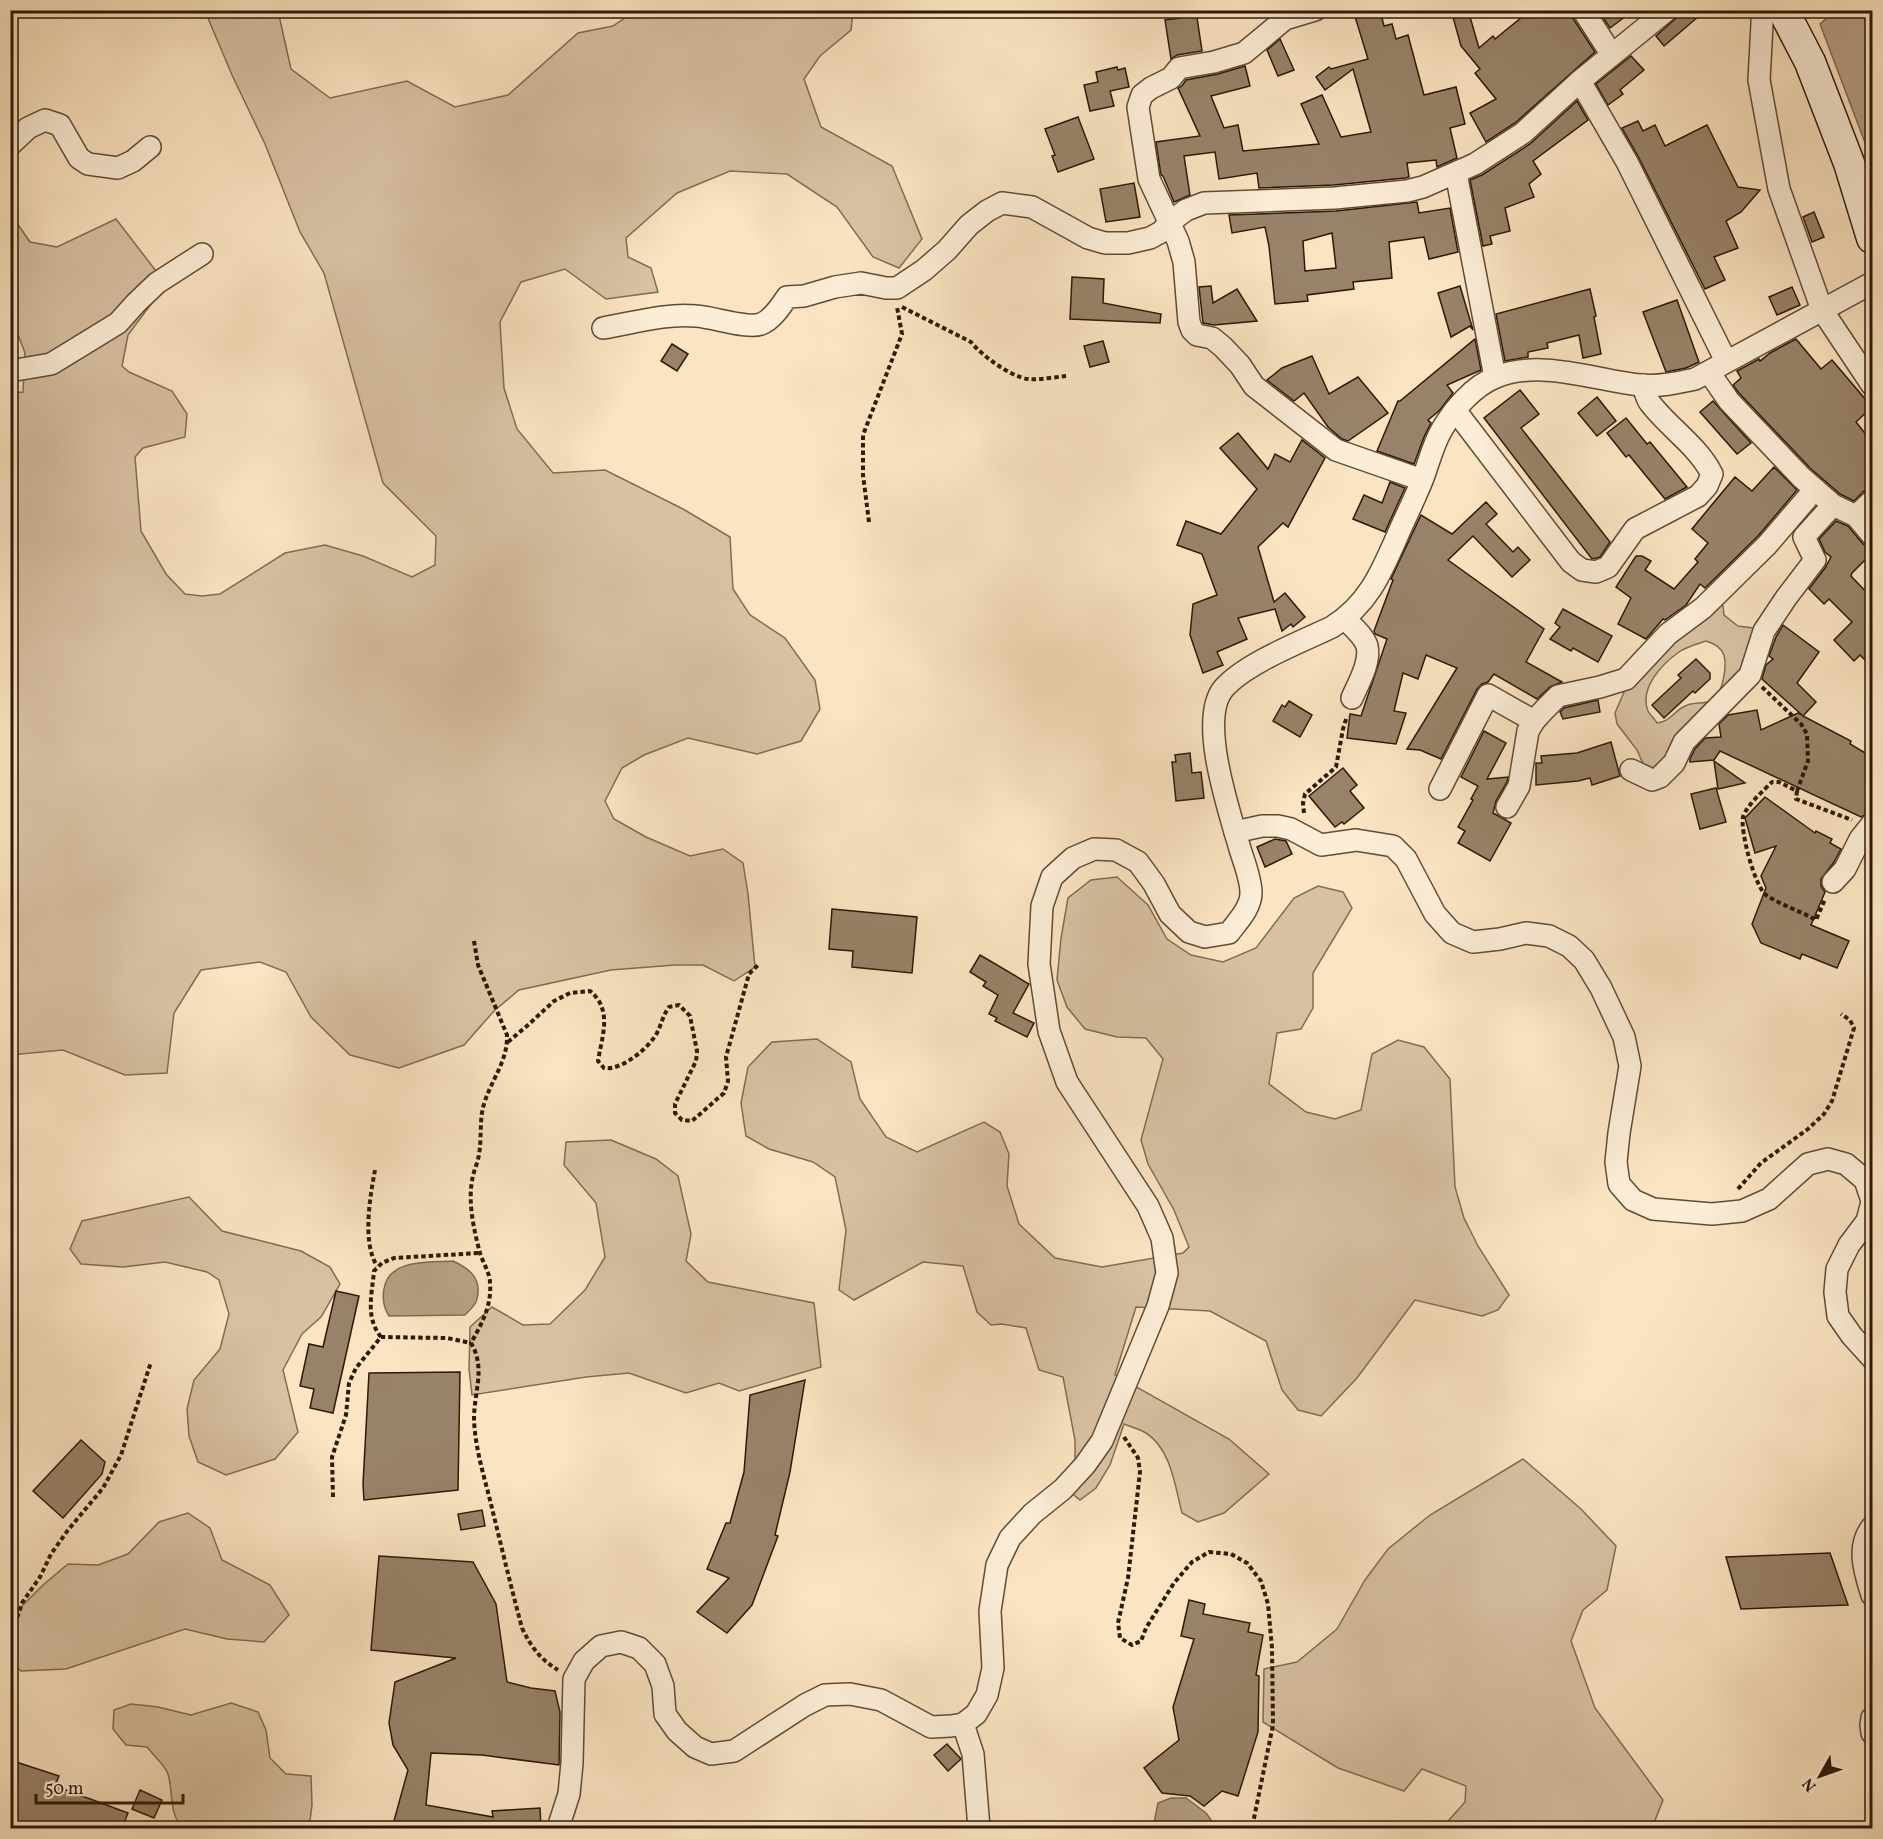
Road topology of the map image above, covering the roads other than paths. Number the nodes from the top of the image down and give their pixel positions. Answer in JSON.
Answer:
{"nodes":[{"id":1,"x":1315,"y":10,"type":"edge"},
{"id":2,"x":1583,"y":10,"type":"edge"},
{"id":3,"x":1667,"y":10,"type":"edge"},
{"id":4,"x":1761,"y":10,"type":"edge"},
{"id":5,"x":1783,"y":10,"type":"edge"},
{"id":6,"x":1612,"y":55,"type":"junction"},
{"id":7,"x":1580,"y":81,"type":"junction"},
{"id":8,"x":10,"y":145,"type":"edge"},
{"id":9,"x":150,"y":147,"type":"dead end"},
{"id":10,"x":1456,"y":173,"type":"junction"},
{"id":11,"x":1170,"y":222,"type":"junction"},
{"id":12,"x":1872,"y":238,"type":"edge"},
{"id":13,"x":202,"y":254,"type":"dead end"},
{"id":14,"x":1872,"y":283,"type":"edge"},
{"id":15,"x":1822,"y":310,"type":"junction"},
{"id":16,"x":603,"y":328,"type":"dead end"},
{"id":17,"x":1717,"y":366,"type":"junction"},
{"id":18,"x":10,"y":370,"type":"edge"},
{"id":19,"x":1495,"y":377,"type":"junction"},
{"id":20,"x":1643,"y":385,"type":"junction"},
{"id":21,"x":1872,"y":385,"type":"edge"},
{"id":22,"x":1455,"y":410,"type":"junction"},
{"id":23,"x":1422,"y":480,"type":"junction"},
{"id":24,"x":1815,"y":489,"type":"junction"},
{"id":25,"x":1872,"y":501,"type":"edge"},
{"id":26,"x":1833,"y":505,"type":"junction"},
{"id":27,"x":1856,"y":516,"type":"junction"},
{"id":28,"x":1872,"y":535,"type":"edge"},
{"id":29,"x":1345,"y":619,"type":"junction"},
{"id":30,"x":1352,"y":698,"type":"road end"},
{"id":31,"x":1534,"y":721,"type":"junction"},
{"id":32,"x":1631,"y":770,"type":"dead end"},
{"id":33,"x":1440,"y":789,"type":"dead end"},
{"id":34,"x":1508,"y":807,"type":"dead end"},
{"id":35,"x":1871,"y":825,"type":"edge"},
{"id":36,"x":1235,"y":832,"type":"junction"},
{"id":37,"x":1833,"y":882,"type":"road end"},
{"id":38,"x":1872,"y":1201,"type":"edge"},
{"id":39,"x":1872,"y":1358,"type":"edge"},
{"id":40,"x":1872,"y":1527,"type":"edge"},
{"id":41,"x":1872,"y":1595,"type":"edge"},
{"id":42,"x":1872,"y":1718,"type":"edge"},
{"id":43,"x":963,"y":1724,"type":"junction"},
{"id":44,"x":1872,"y":1733,"type":"edge"},
{"id":45,"x":558,"y":1828,"type":"edge"},
{"id":46,"x":979,"y":1828,"type":"edge"}],
"edges":[{"from":1,"to":11,"type":"street"},
{"from":2,"to":6,"type":"street"},
{"from":3,"to":6,"type":"street"},
{"from":4,"to":15,"type":"street"},
{"from":5,"to":12,"type":"main road"},
{"from":6,"to":7,"type":"street"},
{"from":7,"to":10,"type":"street"},
{"from":7,"to":17,"type":"street"},
{"from":8,"to":9,"type":"street"},
{"from":10,"to":11,"type":"street"},
{"from":10,"to":19,"type":"street"},
{"from":11,"to":16,"type":"street"},
{"from":11,"to":23,"type":"street"},
{"from":13,"to":18,"type":"street"},
{"from":14,"to":15,"type":"street"},
{"from":15,"to":17,"type":"street"},
{"from":15,"to":21,"type":"street"},
{"from":17,"to":20,"type":"street"},
{"from":17,"to":24,"type":"street"},
{"from":19,"to":20,"type":"street"},
{"from":19,"to":22,"type":"street"},
{"from":20,"to":22,"type":"street"},
{"from":22,"to":23,"type":"street"},
{"from":23,"to":29,"type":"street"},
{"from":24,"to":26,"type":"street"},
{"from":24,"to":31,"type":"street"},
{"from":25,"to":27,"type":"street"},
{"from":26,"to":27,"type":"street"},
{"from":26,"to":32,"type":"street"},
{"from":27,"to":28,"type":"street"},
{"from":29,"to":30,"type":"street"},
{"from":29,"to":36,"type":"street"},
{"from":31,"to":33,"type":"street"},
{"from":31,"to":34,"type":"street"},
{"from":35,"to":37,"type":"street"},
{"from":36,"to":38,"type":"street"},
{"from":36,"to":43,"type":"street"},
{"from":38,"to":39,"type":"street"},
{"from":40,"to":41,"type":"street"},
{"from":42,"to":44,"type":"street"},
{"from":43,"to":45,"type":"street"},
{"from":43,"to":46,"type":"street"}]}
